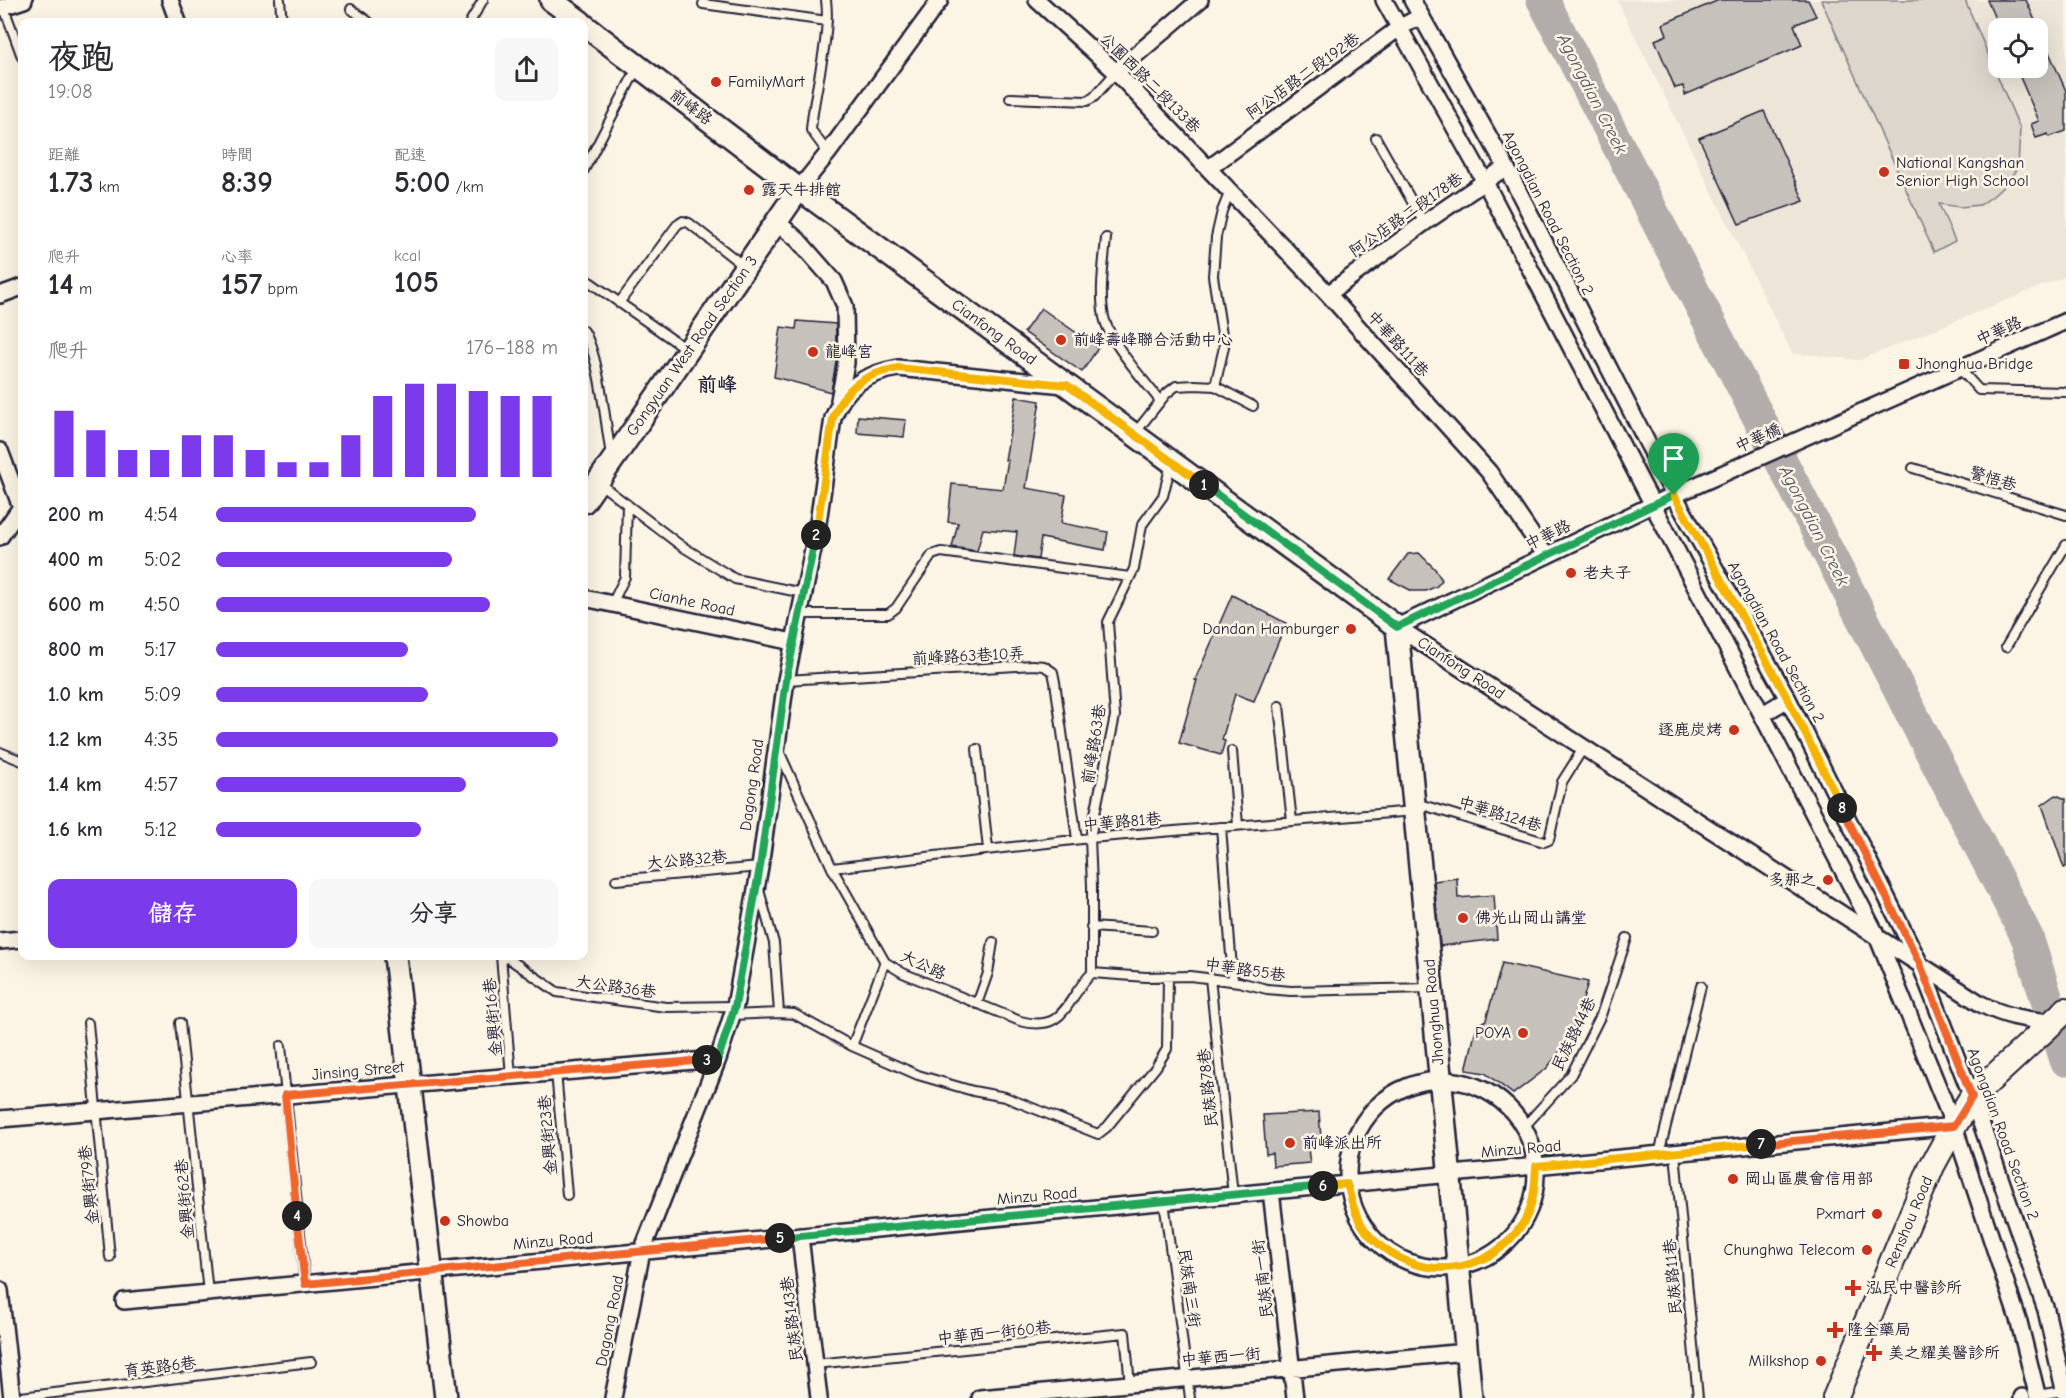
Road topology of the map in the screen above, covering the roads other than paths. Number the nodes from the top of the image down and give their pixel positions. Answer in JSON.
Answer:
{"nodes":[{"id":1,"x":24,"y":0,"type":"edge"},
{"id":2,"x":170,"y":0,"type":"edge"},
{"id":3,"x":279,"y":0,"type":"edge"},
{"id":4,"x":483,"y":0,"type":"edge"},
{"id":5,"x":551,"y":0,"type":"edge"},
{"id":6,"x":826,"y":0,"type":"edge"},
{"id":7,"x":940,"y":0,"type":"edge"},
{"id":8,"x":1037,"y":0,"type":"edge"},
{"id":9,"x":1384,"y":0,"type":"edge"},
{"id":10,"x":1412,"y":0,"type":"edge"},
{"id":11,"x":1198,"y":1,"type":"edge"},
{"id":12,"x":703,"y":4,"type":"dead end"},
{"id":13,"x":2,"y":5,"type":"edge"},
{"id":14,"x":351,"y":9,"type":"dead end"},
{"id":15,"x":1421,"y":16,"type":"junction"},
{"id":16,"x":177,"y":18,"type":"edge"},
{"id":17,"x":281,"y":18,"type":"edge"},
{"id":18,"x":363,"y":18,"type":"edge"},
{"id":19,"x":472,"y":18,"type":"edge"},
{"id":20,"x":574,"y":18,"type":"edge"},
{"id":21,"x":827,"y":21,"type":"junction"},
{"id":22,"x":588,"y":28,"type":"edge"},
{"id":23,"x":1399,"y":28,"type":"junction"},
{"id":24,"x":18,"y":47,"type":"edge"},
{"id":25,"x":638,"y":66,"type":"junction"},
{"id":26,"x":1116,"y":72,"type":"junction"},
{"id":27,"x":1010,"y":98,"type":"dead end"},
{"id":28,"x":1376,"y":138,"type":"dead end"},
{"id":29,"x":828,"y":153,"type":"junction"},
{"id":30,"x":588,"y":162,"type":"edge"},
{"id":31,"x":1506,"y":167,"type":"junction"},
{"id":32,"x":1209,"y":168,"type":"junction"},
{"id":33,"x":1485,"y":182,"type":"junction"},
{"id":34,"x":799,"y":189,"type":"junction"},
{"id":35,"x":1230,"y":192,"type":"junction"},
{"id":36,"x":777,"y":222,"type":"junction"},
{"id":37,"x":1424,"y":223,"type":"junction"},
{"id":38,"x":1106,"y":238,"type":"dead end"},
{"id":39,"x":746,"y":267,"type":"junction"},
{"id":40,"x":588,"y":281,"type":"edge"},
{"id":41,"x":18,"y":288,"type":"edge"},
{"id":42,"x":1328,"y":294,"type":"junction"},
{"id":43,"x":0,"y":295,"type":"edge"},
{"id":44,"x":619,"y":303,"type":"junction"},
{"id":45,"x":2066,"y":321,"type":"edge"},
{"id":46,"x":1590,"y":334,"type":"junction"},
{"id":47,"x":588,"y":341,"type":"edge"},
{"id":48,"x":1571,"y":345,"type":"junction"},
{"id":49,"x":688,"y":350,"type":"junction"},
{"id":50,"x":1959,"y":368,"type":"junction"},
{"id":51,"x":1067,"y":385,"type":"junction"},
{"id":52,"x":1215,"y":386,"type":"junction"},
{"id":53,"x":2066,"y":392,"type":"edge"},
{"id":54,"x":1160,"y":401,"type":"junction"},
{"id":55,"x":838,"y":403,"type":"junction"},
{"id":56,"x":1253,"y":406,"type":"dead end"},
{"id":57,"x":1816,"y":432,"type":"joint"},
{"id":58,"x":1134,"y":434,"type":"junction"},
{"id":59,"x":0,"y":451,"type":"edge"},
{"id":60,"x":612,"y":460,"type":"junction"},
{"id":61,"x":1171,"y":461,"type":"junction"},
{"id":62,"x":1913,"y":468,"type":"dead end"},
{"id":63,"x":16,"y":477,"type":"edge"},
{"id":64,"x":1715,"y":477,"type":"joint"},
{"id":65,"x":597,"y":482,"type":"junction"},
{"id":66,"x":1674,"y":495,"type":"junction"},
{"id":67,"x":588,"y":496,"type":"edge"},
{"id":68,"x":627,"y":504,"type":"junction"},
{"id":69,"x":1652,"y":505,"type":"junction"},
{"id":70,"x":18,"y":511,"type":"edge"},
{"id":71,"x":2066,"y":515,"type":"edge"},
{"id":72,"x":0,"y":537,"type":"edge"},
{"id":73,"x":2066,"y":545,"type":"edge"},
{"id":74,"x":1546,"y":556,"type":"junction"},
{"id":75,"x":1130,"y":577,"type":"junction"},
{"id":76,"x":803,"y":593,"type":"junction"},
{"id":77,"x":588,"y":599,"type":"edge"},
{"id":78,"x":612,"y":604,"type":"junction"},
{"id":79,"x":799,"y":614,"type":"junction"},
{"id":80,"x":1397,"y":627,"type":"junction"},
{"id":81,"x":793,"y":642,"type":"junction"},
{"id":82,"x":2006,"y":647,"type":"dead end"},
{"id":83,"x":786,"y":680,"type":"junction"},
{"id":84,"x":1788,"y":699,"type":"junction"},
{"id":85,"x":1280,"y":706,"type":"dead end"},
{"id":86,"x":1763,"y":714,"type":"junction"},
{"id":87,"x":776,"y":744,"type":"junction"},
{"id":88,"x":1584,"y":747,"type":"junction"},
{"id":89,"x":977,"y":749,"type":"dead end"},
{"id":90,"x":1232,"y":751,"type":"dead end"},
{"id":91,"x":0,"y":752,"type":"edge"},
{"id":92,"x":18,"y":759,"type":"edge"},
{"id":93,"x":1415,"y":806,"type":"junction"},
{"id":94,"x":1292,"y":821,"type":"junction"},
{"id":95,"x":1238,"y":825,"type":"junction"},
{"id":96,"x":1221,"y":827,"type":"junction"},
{"id":97,"x":1090,"y":838,"type":"junction"},
{"id":98,"x":1077,"y":839,"type":"junction"},
{"id":99,"x":988,"y":849,"type":"junction"},
{"id":100,"x":760,"y":867,"type":"junction"},
{"id":101,"x":832,"y":868,"type":"junction"},
{"id":102,"x":616,"y":880,"type":"dead end"},
{"id":103,"x":757,"y":882,"type":"junction"},
{"id":104,"x":1091,"y":927,"type":"junction"},
{"id":105,"x":1152,"y":931,"type":"dead end"},
{"id":106,"x":1877,"y":936,"type":"junction"},
{"id":107,"x":1627,"y":938,"type":"dead end"},
{"id":108,"x":18,"y":939,"type":"edge"},
{"id":109,"x":0,"y":941,"type":"edge"},
{"id":110,"x":993,"y":942,"type":"dead end"},
{"id":111,"x":395,"y":960,"type":"edge"},
{"id":112,"x":503,"y":960,"type":"edge"},
{"id":113,"x":509,"y":960,"type":"edge"},
{"id":114,"x":885,"y":962,"type":"junction"},
{"id":115,"x":1920,"y":964,"type":"junction"},
{"id":116,"x":1092,"y":973,"type":"junction"},
{"id":117,"x":1168,"y":976,"type":"junction"},
{"id":118,"x":1210,"y":978,"type":"junction"},
{"id":119,"x":1233,"y":981,"type":"junction"},
{"id":120,"x":1701,"y":986,"type":"dead end"},
{"id":121,"x":1432,"y":988,"type":"junction"},
{"id":122,"x":978,"y":1004,"type":"junction"},
{"id":123,"x":734,"y":1010,"type":"junction"},
{"id":124,"x":779,"y":1013,"type":"junction"},
{"id":125,"x":2059,"y":1016,"type":"edge"},
{"id":126,"x":88,"y":1023,"type":"dead end"},
{"id":127,"x":180,"y":1023,"type":"dead end"},
{"id":128,"x":281,"y":1046,"type":"dead end"},
{"id":129,"x":852,"y":1046,"type":"junction"},
{"id":130,"x":718,"y":1059,"type":"junction"},
{"id":131,"x":556,"y":1072,"type":"junction"},
{"id":132,"x":511,"y":1076,"type":"junction"},
{"id":133,"x":1440,"y":1080,"type":"junction"},
{"id":134,"x":410,"y":1084,"type":"junction"},
{"id":135,"x":285,"y":1095,"type":"junction"},
{"id":136,"x":1972,"y":1097,"type":"junction"},
{"id":137,"x":190,"y":1103,"type":"junction"},
{"id":138,"x":95,"y":1110,"type":"junction"},
{"id":139,"x":0,"y":1119,"type":"edge"},
{"id":140,"x":1954,"y":1126,"type":"junction"},
{"id":141,"x":1523,"y":1128,"type":"junction"},
{"id":142,"x":1675,"y":1152,"type":"junction"},
{"id":143,"x":1659,"y":1154,"type":"junction"},
{"id":144,"x":1536,"y":1166,"type":"junction"},
{"id":145,"x":1449,"y":1174,"type":"junction"},
{"id":146,"x":1347,"y":1184,"type":"junction"},
{"id":147,"x":1271,"y":1191,"type":"junction"},
{"id":148,"x":567,"y":1194,"type":"dead end"},
{"id":149,"x":1233,"y":1195,"type":"junction"},
{"id":150,"x":1164,"y":1202,"type":"junction"},
{"id":151,"x":800,"y":1236,"type":"junction"},
{"id":152,"x":642,"y":1251,"type":"junction"},
{"id":153,"x":110,"y":1257,"type":"dead end"},
{"id":154,"x":1458,"y":1268,"type":"junction"},
{"id":155,"x":430,"y":1271,"type":"junction"},
{"id":156,"x":305,"y":1284,"type":"junction"},
{"id":157,"x":0,"y":1290,"type":"edge"},
{"id":158,"x":208,"y":1293,"type":"junction"},
{"id":159,"x":124,"y":1301,"type":"dead end"},
{"id":160,"x":1466,"y":1352,"type":"junction"},
{"id":161,"x":311,"y":1362,"type":"dead end"},
{"id":162,"x":815,"y":1364,"type":"junction"},
{"id":163,"x":1292,"y":1368,"type":"junction"},
{"id":164,"x":1188,"y":1378,"type":"junction"},
{"id":165,"x":1130,"y":1384,"type":"junction"},
{"id":166,"x":1083,"y":1393,"type":"edge"},
{"id":167,"x":2065,"y":1395,"type":"edge"},
{"id":168,"x":2027,"y":1397,"type":"edge"},
{"id":169,"x":12,"y":1398,"type":"edge"},
{"id":170,"x":446,"y":1398,"type":"edge"},
{"id":171,"x":613,"y":1398,"type":"edge"},
{"id":172,"x":819,"y":1398,"type":"edge"},
{"id":173,"x":980,"y":1398,"type":"edge"},
{"id":174,"x":1190,"y":1398,"type":"edge"},
{"id":175,"x":1295,"y":1398,"type":"edge"},
{"id":176,"x":1471,"y":1398,"type":"edge"},
{"id":177,"x":1698,"y":1398,"type":"edge"},
{"id":178,"x":1835,"y":1398,"type":"edge"}],
"edges":[{"from":1,"to":13,"type":"street"},
{"from":2,"to":16,"type":"street"},
{"from":3,"to":17,"type":"lane"},
{"from":4,"to":19,"type":"lane"},
{"from":5,"to":20,"type":"main road","name":"前峰路"},
{"from":6,"to":21,"type":"lane"},
{"from":7,"to":29,"type":"street"},
{"from":8,"to":26,"type":"street","name":"公園西路二段133巷"},
{"from":9,"to":23,"type":"street"},
{"from":10,"to":15,"type":"street","name":"Agongdian Road Section 2"},
{"from":11,"to":26,"type":"street"},
{"from":12,"to":21,"type":"lane"},
{"from":13,"to":24,"type":"lane"},
{"from":14,"to":18,"type":"lane"},
{"from":15,"to":23,"type":"street","name":"阿公店路二段192巷"},
{"from":15,"to":31,"type":"street","name":"Agongdian Road Section 2"},
{"from":21,"to":29,"type":"lane"},
{"from":22,"to":25,"type":"main road","name":"前峰路"},
{"from":23,"to":32,"type":"street","name":"阿公店路二段192巷"},
{"from":23,"to":33,"type":"street"},
{"from":25,"to":30,"type":"lane"},
{"from":25,"to":34,"type":"main road","name":"前峰路"},
{"from":26,"to":27,"type":"lane"},
{"from":26,"to":32,"type":"street","name":"公園西路二段133巷"},
{"from":28,"to":37,"type":"lane"},
{"from":29,"to":34,"type":"street"},
{"from":31,"to":33,"type":"street","name":"阿公店路二段178巷"},
{"from":31,"to":46,"type":"street","name":"Agongdian Road Section 2"},
{"from":32,"to":35,"type":"street","name":"中華路111巷"},
{"from":33,"to":37,"type":"street","name":"阿公店路二段178巷"},
{"from":33,"to":48,"type":"street"},
{"from":34,"to":36,"type":"main road","name":"Gongyuan West Road Section 3"},
{"from":34,"to":51,"type":"main road","name":"Cianfong Road"},
{"from":35,"to":42,"type":"street","name":"中華路111巷"},
{"from":35,"to":52,"type":"lane"},
{"from":36,"to":39,"type":"main road","name":"Gongyuan West Road Section 3"},
{"from":36,"to":55,"type":"street","name":"Dagong Road"},
{"from":37,"to":42,"type":"street","name":"阿公店路二段178巷"},
{"from":38,"to":54,"type":"lane"},
{"from":39,"to":44,"type":"lane"},
{"from":39,"to":49,"type":"main road","name":"Gongyuan West Road Section 3"},
{"from":40,"to":44,"type":"lane"},
{"from":41,"to":43,"type":"street"},
{"from":42,"to":74,"type":"street","name":"中華路111巷"},
{"from":44,"to":49,"type":"lane"},
{"from":45,"to":50,"type":"street","name":"中華路"},
{"from":46,"to":48,"type":"street"},
{"from":46,"to":66,"type":"street","name":"Agongdian Road Section 2"},
{"from":47,"to":60,"type":"lane"},
{"from":48,"to":69,"type":"street"},
{"from":49,"to":60,"type":"main road","name":"Gongyuan West Road Section 3"},
{"from":50,"to":53,"type":"lane"},
{"from":50,"to":57,"type":"street","name":"中華路"},
{"from":51,"to":55,"type":"street"},
{"from":51,"to":58,"type":"main road","name":"Cianfong Road"},
{"from":52,"to":54,"type":"lane"},
{"from":52,"to":56,"type":"lane"},
{"from":54,"to":58,"type":"lane"},
{"from":55,"to":76,"type":"street","name":"Dagong Road"},
{"from":57,"to":64,"type":"street","name":"中華橋"},
{"from":58,"to":61,"type":"main road","name":"Cianfong Road"},
{"from":59,"to":63,"type":"street"},
{"from":60,"to":65,"type":"main road","name":"Gongyuan West Road Section 3"},
{"from":61,"to":75,"type":"lane","name":"前峰路63巷"},
{"from":61,"to":80,"type":"main road","name":"Cianfong Road"},
{"from":62,"to":71,"type":"lane","name":"警悟巷"},
{"from":64,"to":66,"type":"street","name":"中華路"},
{"from":65,"to":67,"type":"main road","name":"Gongyuan West Road Section 3"},
{"from":65,"to":68,"type":"lane"},
{"from":66,"to":69,"type":"street","name":"中華路"},
{"from":66,"to":84,"type":"street","name":"Agongdian Road Section 2"},
{"from":68,"to":76,"type":"lane"},
{"from":68,"to":78,"type":"lane"},
{"from":69,"to":74,"type":"street","name":"中華路"},
{"from":69,"to":86,"type":"street"},
{"from":70,"to":72,"type":"street"},
{"from":73,"to":82,"type":"lane"},
{"from":74,"to":80,"type":"street","name":"中華路"},
{"from":75,"to":79,"type":"lane"},
{"from":75,"to":97,"type":"lane","name":"前峰路63巷"},
{"from":76,"to":79,"type":"street","name":"Dagong Road"},
{"from":77,"to":78,"type":"street","name":"Cianhe Road"},
{"from":78,"to":81,"type":"street","name":"Cianhe Road"},
{"from":79,"to":81,"type":"street","name":"Dagong Road"},
{"from":80,"to":88,"type":"street","name":"Cianfong Road"},
{"from":80,"to":93,"type":"main road","name":"Jhonghua Road"},
{"from":81,"to":83,"type":"street","name":"Dagong Road"},
{"from":83,"to":87,"type":"street","name":"Dagong Road"},
{"from":83,"to":98,"type":"lane","name":"前峰路63巷10弄"},
{"from":84,"to":86,"type":"street"},
{"from":84,"to":115,"type":"street","name":"Agongdian Road Section 2"},
{"from":85,"to":94,"type":"lane"},
{"from":86,"to":106,"type":"street"},
{"from":87,"to":100,"type":"street","name":"Dagong Road"},
{"from":87,"to":101,"type":"lane","name":"大公路"},
{"from":88,"to":93,"type":"lane","name":"中華路124巷"},
{"from":88,"to":106,"type":"street","name":"Cianfong Road"},
{"from":89,"to":99,"type":"lane"},
{"from":90,"to":95,"type":"lane"},
{"from":91,"to":92,"type":"lane"},
{"from":93,"to":94,"type":"lane","name":"中華路81巷"},
{"from":93,"to":121,"type":"main road","name":"Jhonghua Road"},
{"from":94,"to":95,"type":"lane","name":"中華路81巷"},
{"from":95,"to":96,"type":"lane","name":"中華路81巷"},
{"from":96,"to":97,"type":"lane","name":"中華路81巷"},
{"from":96,"to":119,"type":"lane"},
{"from":97,"to":98,"type":"lane","name":"中華路81巷"},
{"from":97,"to":104,"type":"lane","name":"前峰路63巷"},
{"from":98,"to":99,"type":"lane","name":"中華路81巷"},
{"from":99,"to":101,"type":"lane","name":"中華路81巷"},
{"from":100,"to":102,"type":"lane","name":"大公路32巷"},
{"from":100,"to":103,"type":"street","name":"Dagong Road"},
{"from":101,"to":114,"type":"lane","name":"大公路"},
{"from":103,"to":123,"type":"street","name":"Dagong Road"},
{"from":103,"to":124,"type":"lane"},
{"from":104,"to":105,"type":"lane"},
{"from":104,"to":116,"type":"lane","name":"前峰路63巷"},
{"from":106,"to":115,"type":"street","name":"Cianfong Road"},
{"from":106,"to":140,"type":"street"},
{"from":107,"to":141,"type":"lane","name":"民族路44巷"},
{"from":108,"to":109,"type":"street"},
{"from":110,"to":122,"type":"lane"},
{"from":111,"to":134,"type":"main road"},
{"from":112,"to":132,"type":"lane","name":"金興街16巷"},
{"from":113,"to":123,"type":"lane","name":"大公路36巷"},
{"from":114,"to":122,"type":"lane","name":"大公路"},
{"from":114,"to":129,"type":"lane"},
{"from":115,"to":125,"type":"street","name":"Cianfong Road"},
{"from":115,"to":136,"type":"street","name":"Agongdian Road Section 2"},
{"from":116,"to":117,"type":"lane","name":"中華路55巷"},
{"from":116,"to":122,"type":"lane","name":"大公路"},
{"from":117,"to":118,"type":"lane","name":"中華路55巷"},
{"from":117,"to":129,"type":"lane","name":"大公路36巷"},
{"from":118,"to":119,"type":"lane","name":"中華路55巷"},
{"from":118,"to":149,"type":"lane","name":"民族路78巷"},
{"from":119,"to":121,"type":"lane","name":"中華路55巷"},
{"from":120,"to":143,"type":"lane"},
{"from":121,"to":133,"type":"main road","name":"Jhonghua Road"},
{"from":123,"to":124,"type":"lane","name":"大公路36巷"},
{"from":123,"to":130,"type":"street","name":"Dagong Road"},
{"from":124,"to":129,"type":"lane","name":"大公路36巷"},
{"from":125,"to":136,"type":"main road","name":"Renshou Road"},
{"from":126,"to":138,"type":"lane","name":"金興街79巷"},
{"from":127,"to":137,"type":"lane","name":"金興街62巷"},
{"from":128,"to":135,"type":"lane"},
{"from":130,"to":131,"type":"street","name":"Jinsing Street"},
{"from":130,"to":152,"type":"street","name":"Dagong Road"},
{"from":131,"to":132,"type":"street","name":"Jinsing Street"},
{"from":131,"to":148,"type":"lane","name":"金興街23巷"},
{"from":132,"to":134,"type":"street","name":"Jinsing Street"},
{"from":133,"to":141,"type":"street"},
{"from":133,"to":145,"type":"main road","name":"Jhonghua Road"},
{"from":133,"to":146,"type":"street"},
{"from":134,"to":135,"type":"street","name":"Jinsing Street"},
{"from":134,"to":155,"type":"main road"},
{"from":135,"to":137,"type":"street","name":"Jinsing Street"},
{"from":135,"to":156,"type":"lane"},
{"from":136,"to":140,"type":"main road","name":"Renshou Road"},
{"from":136,"to":167,"type":"street","name":"Agongdian Road Section 2"},
{"from":137,"to":138,"type":"street","name":"Jinsing Street"},
{"from":137,"to":158,"type":"lane","name":"金興街62巷"},
{"from":138,"to":139,"type":"street","name":"Jinsing Street"},
{"from":138,"to":153,"type":"lane","name":"金興街79巷"},
{"from":140,"to":142,"type":"street","name":"Minzu Road"},
{"from":140,"to":168,"type":"street"},
{"from":140,"to":178,"type":"main road","name":"Renshou Road"},
{"from":141,"to":144,"type":"street"},
{"from":142,"to":143,"type":"street","name":"Minzu Road"},
{"from":142,"to":177,"type":"lane","name":"民族路11巷"},
{"from":143,"to":144,"type":"street","name":"Minzu Road"},
{"from":144,"to":145,"type":"street","name":"Minzu Road"},
{"from":144,"to":154,"type":"street"},
{"from":145,"to":146,"type":"street","name":"Minzu Road"},
{"from":145,"to":154,"type":"main road","name":"Jhonghua Road"},
{"from":146,"to":147,"type":"street","name":"Minzu Road"},
{"from":146,"to":154,"type":"street"},
{"from":147,"to":149,"type":"street","name":"Minzu Road"},
{"from":147,"to":163,"type":"street","name":"民族南一街"},
{"from":149,"to":150,"type":"street","name":"Minzu Road"},
{"from":150,"to":151,"type":"street","name":"Minzu Road"},
{"from":150,"to":164,"type":"lane","name":"民族南三街"},
{"from":151,"to":152,"type":"street","name":"Minzu Road"},
{"from":151,"to":162,"type":"street","name":"民族路143巷"},
{"from":152,"to":155,"type":"street","name":"Minzu Road"},
{"from":152,"to":171,"type":"street","name":"Dagong Road"},
{"from":154,"to":160,"type":"main road","name":"Jhonghua Road"},
{"from":155,"to":156,"type":"street","name":"Minzu Road"},
{"from":155,"to":170,"type":"main road"},
{"from":156,"to":158,"type":"street","name":"Minzu Road"},
{"from":157,"to":169,"type":"street"},
{"from":158,"to":159,"type":"street","name":"Minzu Road"},
{"from":160,"to":163,"type":"street","name":"中華西一街"},
{"from":160,"to":176,"type":"main road","name":"Jhonghua Road"},
{"from":161,"to":169,"type":"lane","name":"育英路6巷"},
{"from":162,"to":165,"type":"lane","name":"中華西一街60巷"},
{"from":162,"to":172,"type":"street","name":"民族路143巷"},
{"from":163,"to":164,"type":"street","name":"中華西一街"},
{"from":163,"to":175,"type":"street","name":"民族南一街"},
{"from":164,"to":165,"type":"street","name":"中華西一街"},
{"from":164,"to":174,"type":"lane","name":"民族南三街"},
{"from":165,"to":166,"type":"street","name":"中華西一街"},
{"from":166,"to":173,"type":"street","name":"中華西一街"},
{"from":167,"to":168,"type":"lane"}]}
